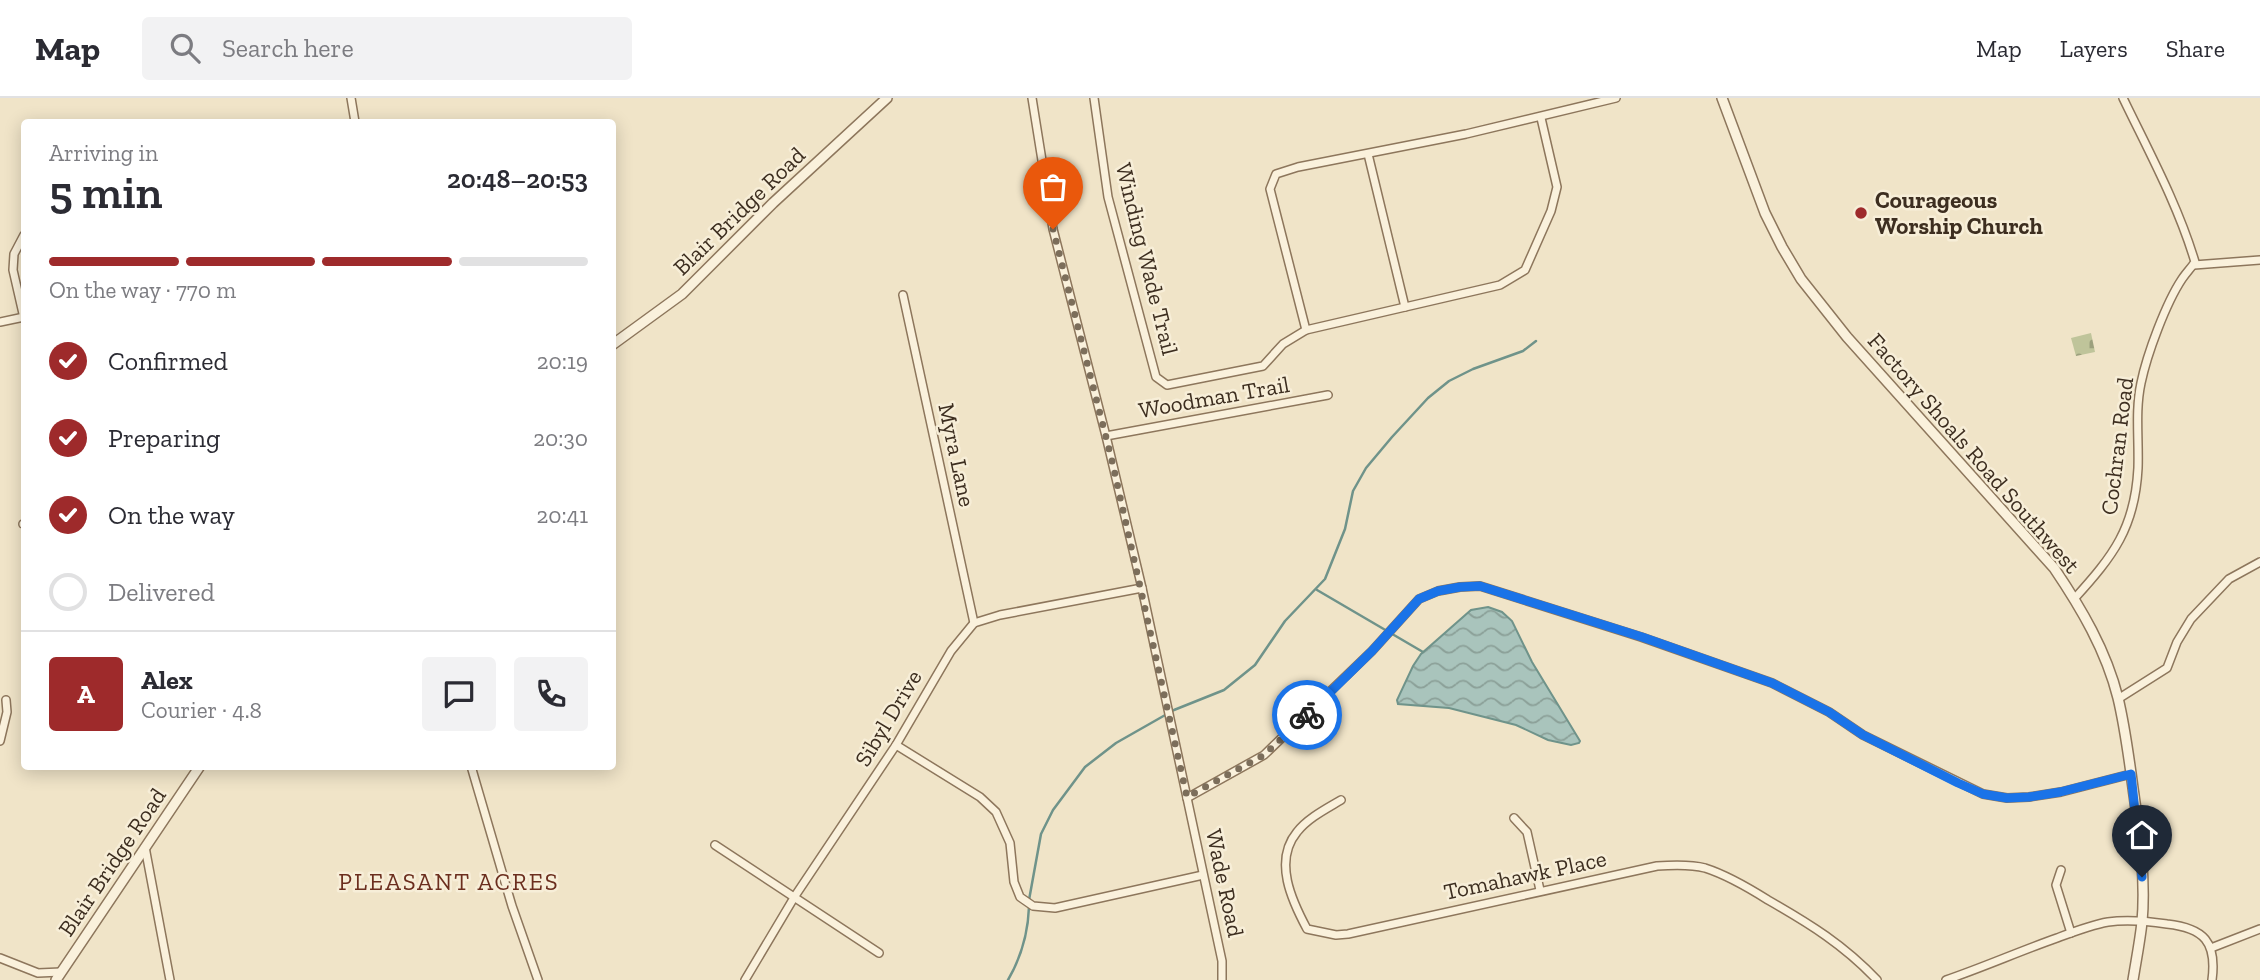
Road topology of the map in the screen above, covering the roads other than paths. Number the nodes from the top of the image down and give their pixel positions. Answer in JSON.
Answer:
{"nodes":[{"id":1,"x":351,"y":98,"type":"edge"},
{"id":2,"x":887,"y":98,"type":"edge"},
{"id":3,"x":1032,"y":98,"type":"edge"},
{"id":4,"x":1094,"y":98,"type":"edge"},
{"id":5,"x":1616,"y":98,"type":"edge"},
{"id":6,"x":1722,"y":98,"type":"edge"},
{"id":7,"x":2123,"y":98,"type":"edge"},
{"id":8,"x":1541,"y":118,"type":"junction"},
{"id":9,"x":354,"y":119,"type":"edge"},
{"id":10,"x":1368,"y":154,"type":"junction"},
{"id":11,"x":21,"y":241,"type":"edge"},
{"id":12,"x":2260,"y":260,"type":"edge"},
{"id":13,"x":2194,"y":265,"type":"junction"},
{"id":14,"x":903,"y":295,"type":"dead end"},
{"id":15,"x":21,"y":305,"type":"edge"},
{"id":16,"x":1405,"y":307,"type":"junction"},
{"id":17,"x":21,"y":318,"type":"edge"},
{"id":18,"x":0,"y":322,"type":"edge"},
{"id":19,"x":1307,"y":330,"type":"junction"},
{"id":20,"x":616,"y":342,"type":"edge"},
{"id":21,"x":1328,"y":396,"type":"dead end"},
{"id":22,"x":1106,"y":436,"type":"junction"},
{"id":23,"x":2260,"y":562,"type":"edge"},
{"id":24,"x":1142,"y":588,"type":"junction"},
{"id":25,"x":2075,"y":598,"type":"junction"},
{"id":26,"x":974,"y":623,"type":"junction"},
{"id":27,"x":2118,"y":699,"type":"junction"},
{"id":28,"x":6,"y":700,"type":"dead end"},
{"id":29,"x":0,"y":741,"type":"edge"},
{"id":30,"x":896,"y":745,"type":"junction"},
{"id":31,"x":197,"y":770,"type":"edge"},
{"id":32,"x":472,"y":770,"type":"edge"},
{"id":33,"x":2131,"y":774,"type":"junction"},
{"id":34,"x":1187,"y":797,"type":"junction"},
{"id":35,"x":1341,"y":800,"type":"dead end"},
{"id":36,"x":1514,"y":818,"type":"dead end"},
{"id":37,"x":715,"y":845,"type":"dead end"},
{"id":38,"x":145,"y":847,"type":"junction"},
{"id":39,"x":2061,"y":870,"type":"dead end"},
{"id":40,"x":1203,"y":875,"type":"junction"},
{"id":41,"x":1540,"y":890,"type":"junction"},
{"id":42,"x":795,"y":896,"type":"junction"},
{"id":43,"x":2142,"y":920,"type":"junction"},
{"id":44,"x":2260,"y":929,"type":"edge"},
{"id":45,"x":2071,"y":933,"type":"junction"},
{"id":46,"x":2211,"y":948,"type":"junction"},
{"id":47,"x":879,"y":953,"type":"dead end"},
{"id":48,"x":0,"y":958,"type":"edge"},
{"id":49,"x":59,"y":976,"type":"edge"},
{"id":50,"x":170,"y":980,"type":"edge"},
{"id":51,"x":538,"y":980,"type":"edge"},
{"id":52,"x":745,"y":980,"type":"edge"},
{"id":53,"x":1222,"y":980,"type":"edge"},
{"id":54,"x":1877,"y":980,"type":"edge"},
{"id":55,"x":1946,"y":980,"type":"edge"},
{"id":56,"x":2133,"y":980,"type":"edge"},
{"id":57,"x":2212,"y":980,"type":"edge"}],
"edges":[{"from":1,"to":9,"type":"street"},
{"from":2,"to":20,"type":"street","name":"Blair Bridge Road"},
{"from":3,"to":22,"type":"street","name":"Wade Road"},
{"from":4,"to":19,"type":"street","name":"Winding Wade Trail"},
{"from":5,"to":8,"type":"street"},
{"from":6,"to":25,"type":"street","name":"Factory Shoals Road Southwest"},
{"from":7,"to":13,"type":"street"},
{"from":8,"to":10,"type":"street"},
{"from":8,"to":16,"type":"street","name":"Winding Wade Trail"},
{"from":10,"to":16,"type":"street"},
{"from":10,"to":19,"type":"street"},
{"from":11,"to":15,"type":"street"},
{"from":12,"to":13,"type":"street"},
{"from":13,"to":25,"type":"street","name":"Cochran Road"},
{"from":14,"to":26,"type":"street","name":"Myra Lane"},
{"from":16,"to":19,"type":"street","name":"Winding Wade Trail"},
{"from":17,"to":18,"type":"street"},
{"from":21,"to":22,"type":"street","name":"Woodman Trail"},
{"from":22,"to":24,"type":"street","name":"Wade Road"},
{"from":23,"to":27,"type":"street"},
{"from":24,"to":26,"type":"street"},
{"from":24,"to":34,"type":"street","name":"Wade Road"},
{"from":25,"to":27,"type":"street","name":"Factory Shoals Road Southwest"},
{"from":26,"to":30,"type":"street","name":"Sibyl Drive"},
{"from":27,"to":33,"type":"street","name":"Factory Shoals Road Southwest"},
{"from":28,"to":29,"type":"street"},
{"from":30,"to":40,"type":"street"},
{"from":30,"to":42,"type":"street","name":"Sibyl Drive"},
{"from":31,"to":38,"type":"street","name":"Blair Bridge Road"},
{"from":32,"to":51,"type":"street"},
{"from":33,"to":34,"type":"street"},
{"from":33,"to":43,"type":"street","name":"Factory Shoals Road Southwest"},
{"from":34,"to":40,"type":"street","name":"Wade Road"},
{"from":35,"to":41,"type":"street","name":"Tomahawk Place"},
{"from":36,"to":41,"type":"street"},
{"from":37,"to":42,"type":"street"},
{"from":38,"to":49,"type":"street","name":"Blair Bridge Road"},
{"from":38,"to":50,"type":"street"},
{"from":39,"to":45,"type":"street"},
{"from":40,"to":53,"type":"street","name":"Wade Road"},
{"from":41,"to":54,"type":"street","name":"Tomahawk Place"},
{"from":42,"to":47,"type":"street"},
{"from":42,"to":52,"type":"street","name":"Sibyl Drive"},
{"from":43,"to":45,"type":"street"},
{"from":43,"to":46,"type":"street"},
{"from":43,"to":56,"type":"street","name":"Factory Shoals Road Southwest"},
{"from":44,"to":46,"type":"street"},
{"from":45,"to":55,"type":"street"},
{"from":46,"to":57,"type":"street"},
{"from":48,"to":49,"type":"street"}]}
